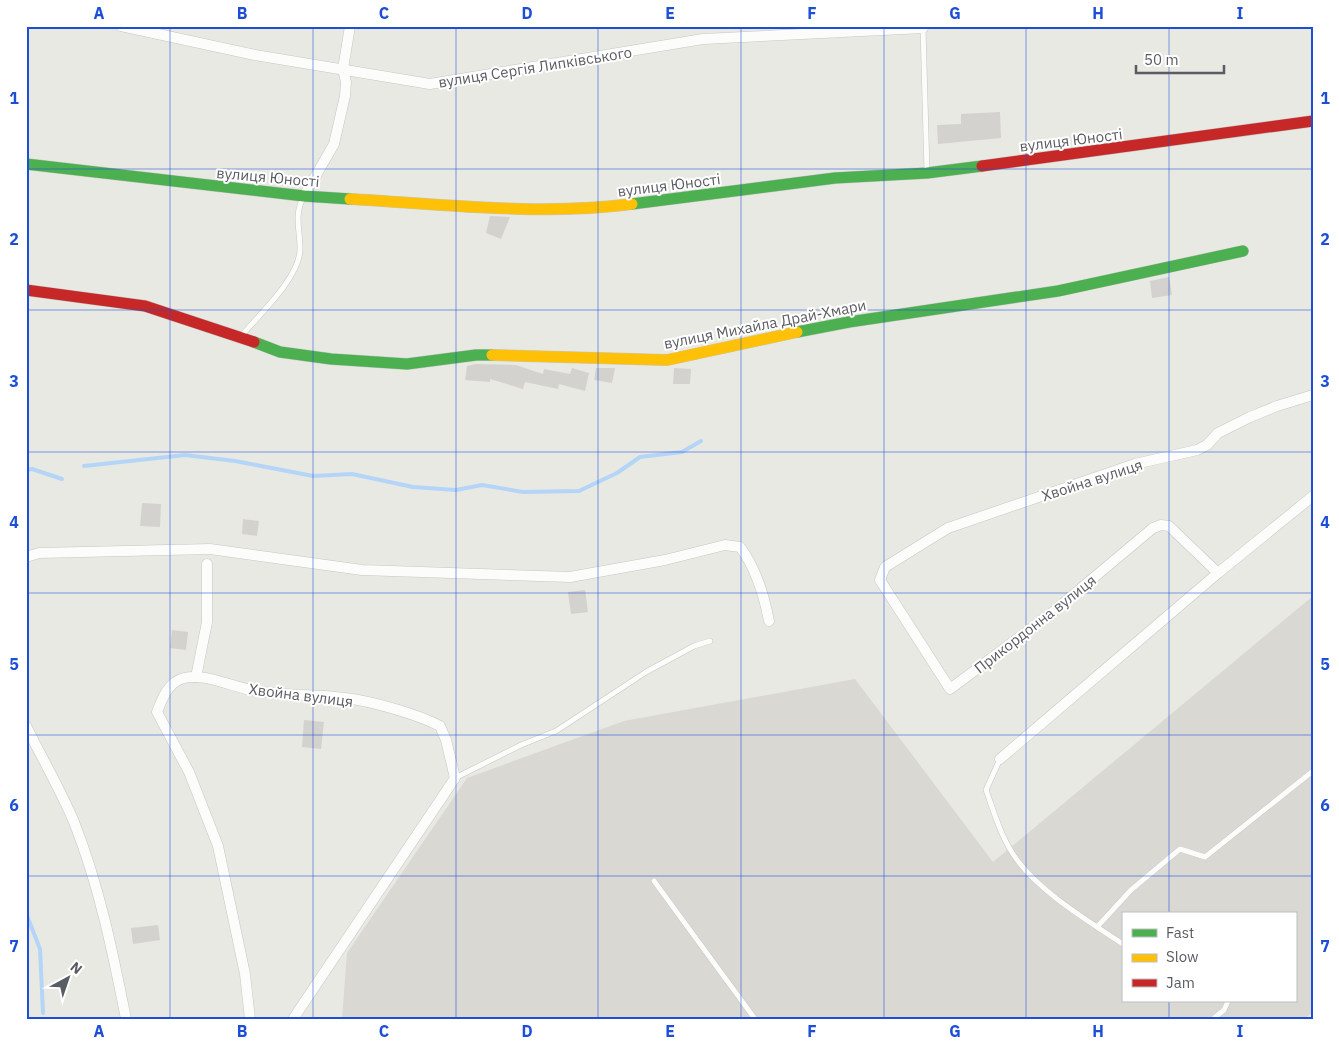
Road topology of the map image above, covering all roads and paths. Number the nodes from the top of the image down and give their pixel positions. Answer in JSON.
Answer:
{"nodes":[{"id":1,"x":121,"y":26,"type":"edge"},
{"id":2,"x":350,"y":26,"type":"edge"},
{"id":3,"x":923,"y":27,"type":"edge"},
{"id":4,"x":343,"y":69,"type":"junction"},
{"id":5,"x":1313,"y":121,"type":"edge"},
{"id":6,"x":26,"y":164,"type":"edge"},
{"id":7,"x":927,"y":172,"type":"junction"},
{"id":8,"x":304,"y":196,"type":"junction"},
{"id":9,"x":1243,"y":251,"type":"dead end"},
{"id":10,"x":26,"y":290,"type":"edge"},
{"id":11,"x":241,"y":336,"type":"junction"},
{"id":12,"x":1313,"y":395,"type":"edge"},
{"id":13,"x":1313,"y":496,"type":"edge"},
{"id":14,"x":26,"y":557,"type":"edge"},
{"id":15,"x":206,"y":564,"type":"dead end"},
{"id":16,"x":1218,"y":573,"type":"junction"},
{"id":17,"x":880,"y":580,"type":"joint"},
{"id":18,"x":768,"y":621,"type":"dead end"},
{"id":19,"x":710,"y":642,"type":"dead end"},
{"id":20,"x":196,"y":677,"type":"junction"},
{"id":21,"x":26,"y":726,"type":"edge"},
{"id":22,"x":1000,"y":759,"type":"joint"},
{"id":23,"x":1313,"y":771,"type":"edge"},
{"id":24,"x":454,"y":778,"type":"junction"},
{"id":25,"x":654,"y":880,"type":"dead end"},
{"id":26,"x":1097,"y":927,"type":"junction"},
{"id":27,"x":1122,"y":943,"type":"edge"},
{"id":28,"x":1228,"y":1002,"type":"edge"},
{"id":29,"x":126,"y":1019,"type":"edge"},
{"id":30,"x":250,"y":1019,"type":"edge"},
{"id":31,"x":293,"y":1019,"type":"edge"},
{"id":32,"x":755,"y":1019,"type":"edge"},
{"id":33,"x":1213,"y":1019,"type":"edge"}],
"edges":[{"from":1,"to":4,"type":"street","name":"вулиця Сергія Липківського"},
{"from":2,"to":4,"type":"street"},
{"from":3,"to":4,"type":"street","name":"вулиця Сергія Липківського"},
{"from":3,"to":7,"type":"lane"},
{"from":4,"to":8,"type":"street"},
{"from":5,"to":7,"type":"street","name":"вулиця Юності"},
{"from":6,"to":8,"type":"street","name":"вулиця Юності"},
{"from":7,"to":8,"type":"street","name":"вулиця Юності"},
{"from":8,"to":11,"type":"lane"},
{"from":9,"to":11,"type":"street","name":"вулиця Михайла Драй-Хмари"},
{"from":10,"to":11,"type":"street","name":"вулиця Михайла Драй-Хмари"},
{"from":12,"to":17,"type":"street","name":"Хвойна вулиця"},
{"from":13,"to":16,"type":"street"},
{"from":14,"to":18,"type":"street"},
{"from":15,"to":20,"type":"street"},
{"from":16,"to":17,"type":"street","name":"Прикордонна вулиця"},
{"from":16,"to":22,"type":"street"},
{"from":19,"to":24,"type":"lane"},
{"from":20,"to":24,"type":"street","name":"Хвойна вулиця"},
{"from":20,"to":30,"type":"street","name":"Хвойна вулиця"},
{"from":21,"to":29,"type":"street"},
{"from":22,"to":26,"type":"lane"},
{"from":23,"to":26,"type":"lane"},
{"from":24,"to":31,"type":"street"},
{"from":25,"to":32,"type":"lane"},
{"from":26,"to":27,"type":"lane"},
{"from":28,"to":33,"type":"lane"}]}
